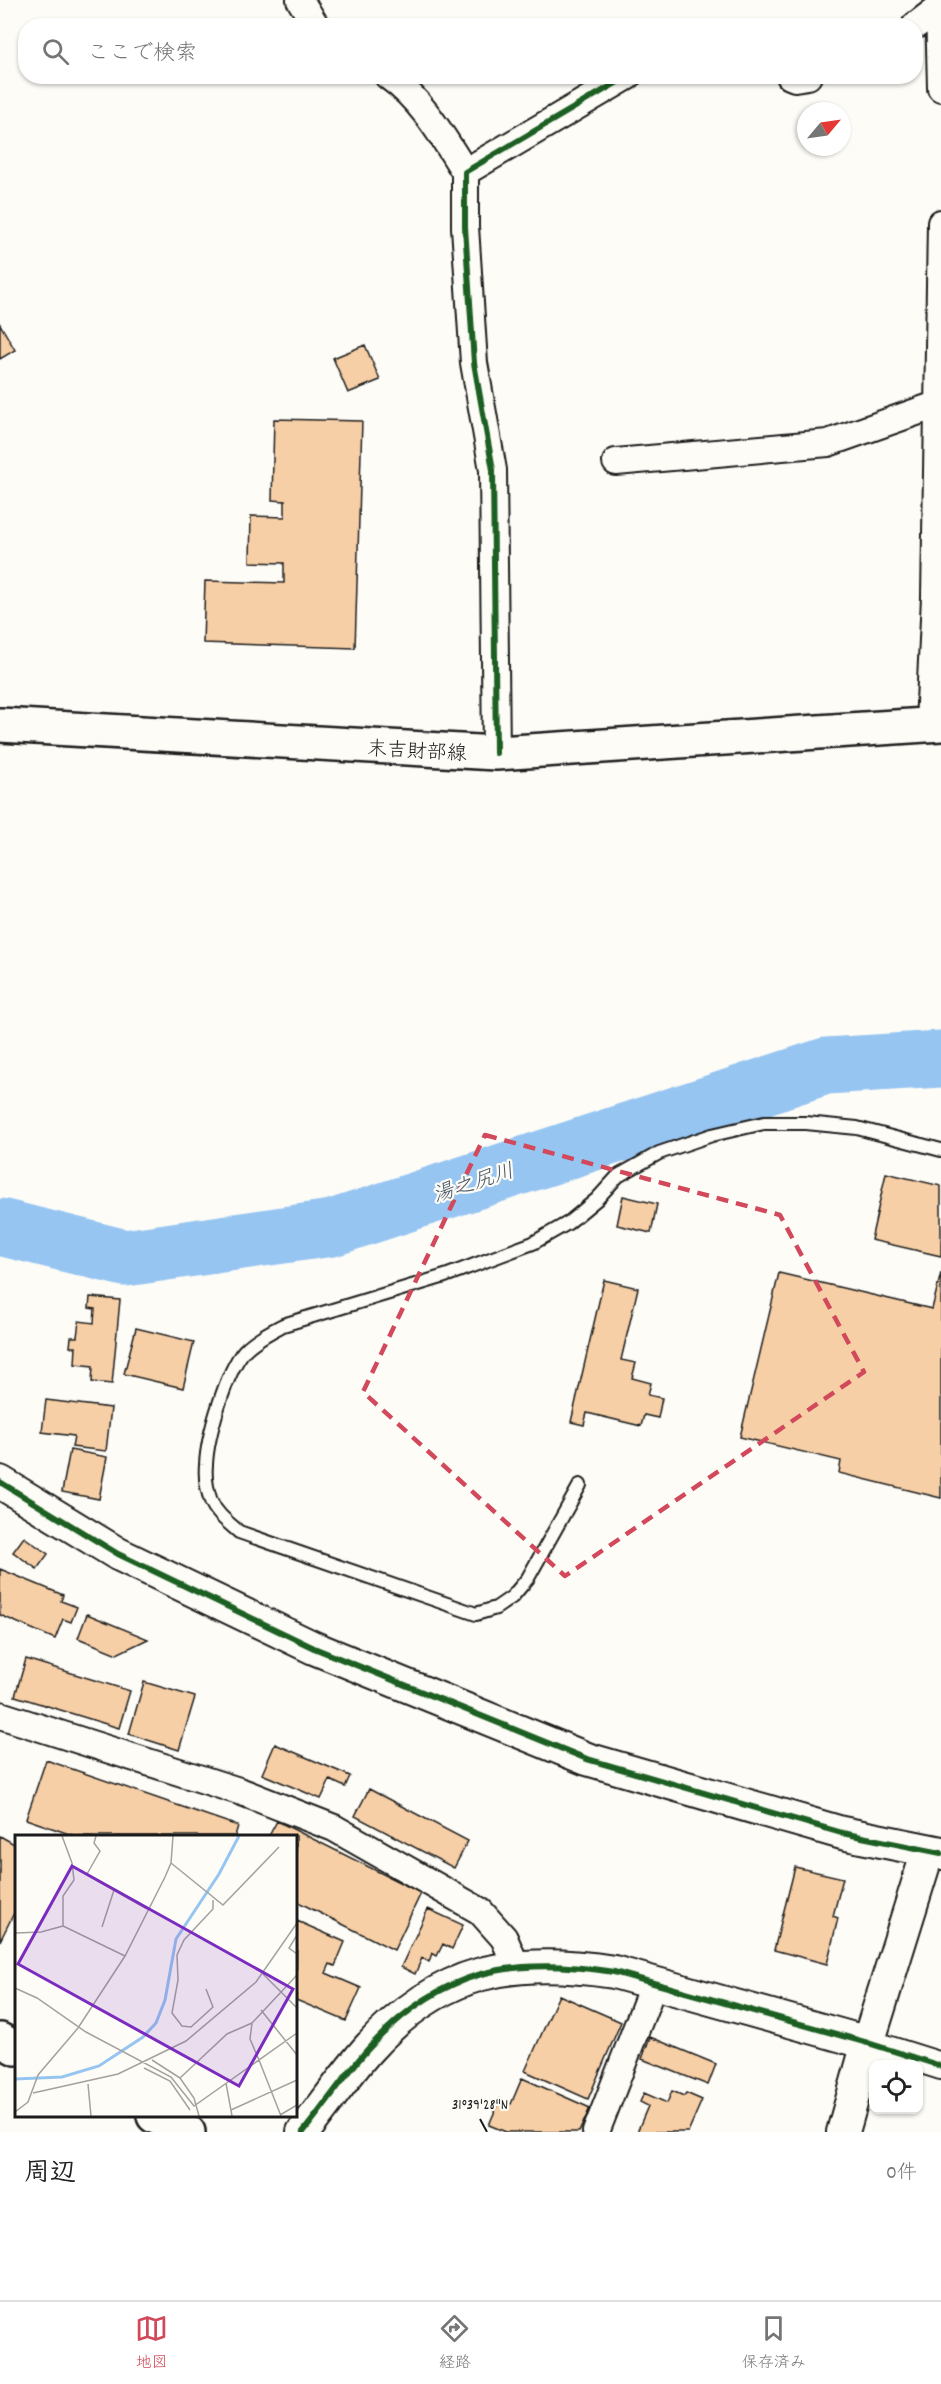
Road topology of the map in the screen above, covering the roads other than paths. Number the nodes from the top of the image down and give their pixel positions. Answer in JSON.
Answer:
{"nodes":[{"id":1,"x":300,"y":0,"type":"edge"},
{"id":2,"x":940,"y":7,"type":"edge"},
{"id":3,"x":311,"y":18,"type":"edge"},
{"id":4,"x":923,"y":20,"type":"edge"},
{"id":5,"x":399,"y":84,"type":"edge"},
{"id":6,"x":614,"y":84,"type":"edge"},
{"id":7,"x":941,"y":88,"type":"edge"},
{"id":8,"x":465,"y":172,"type":"junction"},
{"id":9,"x":941,"y":223,"type":"edge"},
{"id":10,"x":939,"y":404,"type":"junction"},
{"id":11,"x":616,"y":462,"type":"dead end"},
{"id":12,"x":935,"y":724,"type":"edge"},
{"id":13,"x":0,"y":725,"type":"edge"},
{"id":14,"x":496,"y":753,"type":"junction"},
{"id":15,"x":941,"y":1150,"type":"edge"},
{"id":16,"x":0,"y":1482,"type":"edge"},
{"id":17,"x":580,"y":1485,"type":"dead end"},
{"id":18,"x":0,"y":1715,"type":"edge"},
{"id":19,"x":934,"y":1852,"type":"edge"},
{"id":20,"x":516,"y":1966,"type":"junction"},
{"id":21,"x":654,"y":1983,"type":"junction"},
{"id":22,"x":0,"y":2040,"type":"edge"},
{"id":23,"x":868,"y":2043,"type":"junction"},
{"id":24,"x":15,"y":2048,"type":"edge"},
{"id":25,"x":941,"y":2066,"type":"edge"},
{"id":26,"x":158,"y":2117,"type":"edge"},
{"id":27,"x":188,"y":2132,"type":"edge"},
{"id":28,"x":303,"y":2132,"type":"edge"},
{"id":29,"x":596,"y":2132,"type":"edge"},
{"id":30,"x":843,"y":2132,"type":"edge"}],
"edges":[{"from":1,"to":3,"type":"street"},
{"from":2,"to":4,"type":"street"},
{"from":2,"to":7,"type":"street"},
{"from":5,"to":8,"type":"street"},
{"from":6,"to":8,"type":"street"},
{"from":8,"to":14,"type":"street"},
{"from":9,"to":10,"type":"street"},
{"from":10,"to":11,"type":"street"},
{"from":10,"to":12,"type":"street"},
{"from":12,"to":14,"type":"main road","name":"末吉財部線"},
{"from":13,"to":14,"type":"main road","name":"末吉財部線"},
{"from":15,"to":17,"type":"lane"},
{"from":16,"to":19,"type":"street"},
{"from":18,"to":20,"type":"street"},
{"from":19,"to":23,"type":"street"},
{"from":20,"to":21,"type":"street"},
{"from":20,"to":28,"type":"street"},
{"from":21,"to":23,"type":"street"},
{"from":21,"to":29,"type":"street"},
{"from":22,"to":24,"type":"main road"},
{"from":23,"to":25,"type":"street"},
{"from":23,"to":30,"type":"street"},
{"from":26,"to":27,"type":"main road"}]}
